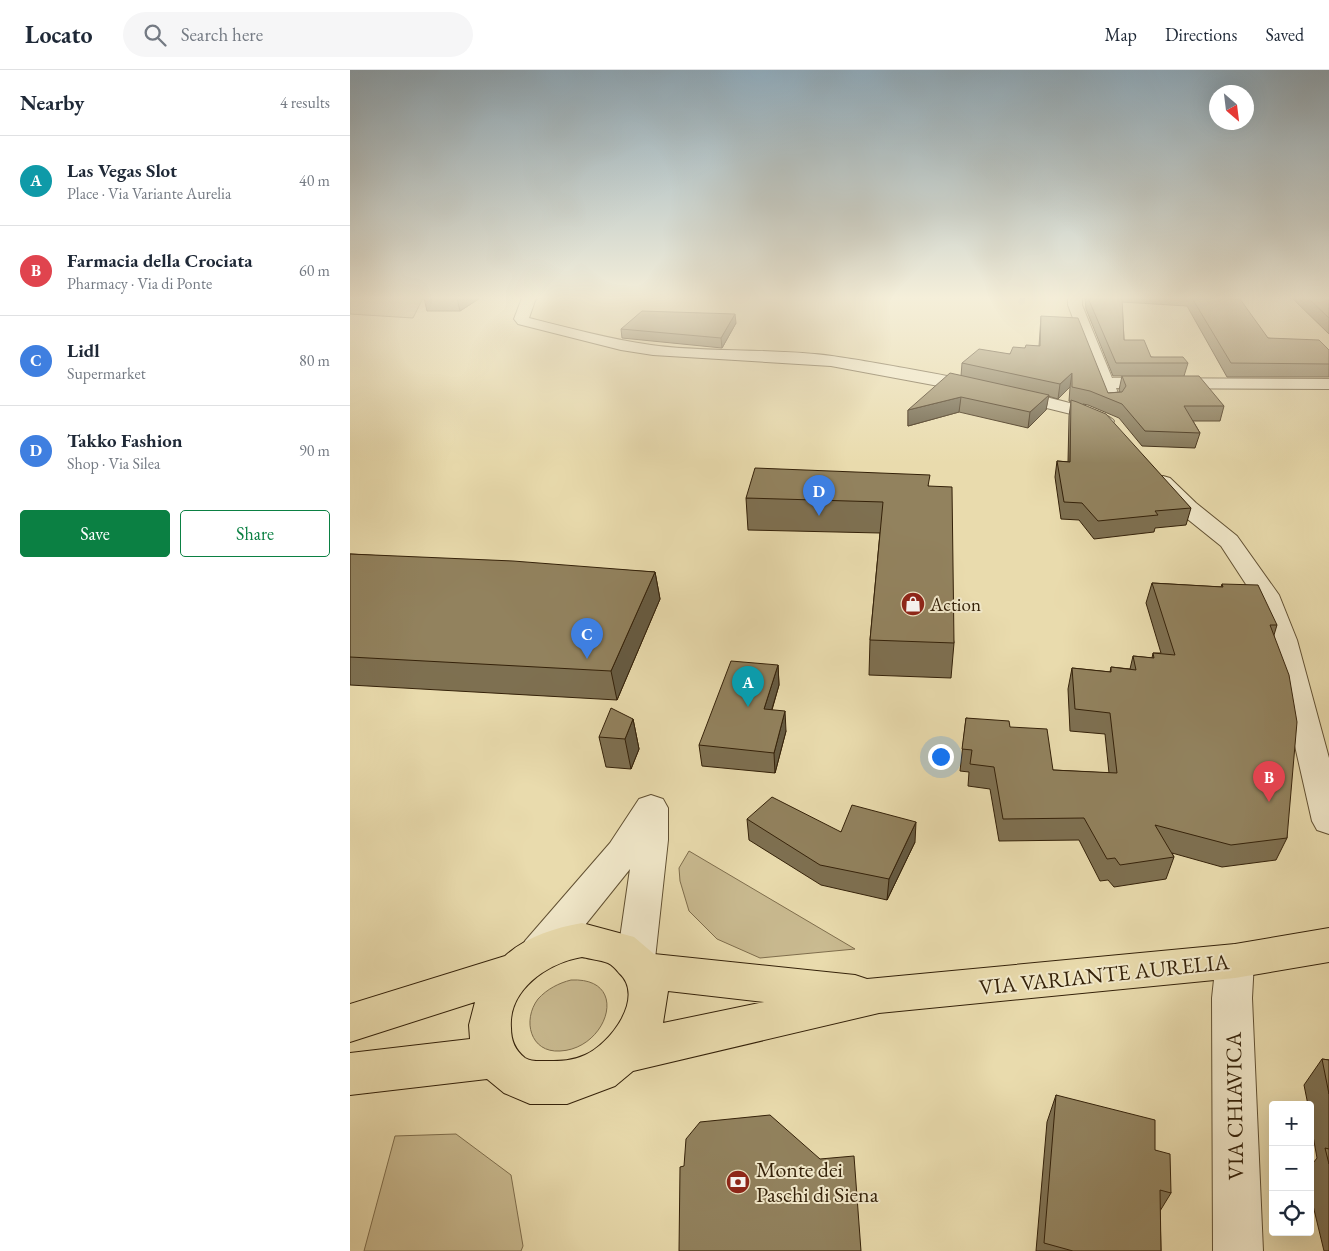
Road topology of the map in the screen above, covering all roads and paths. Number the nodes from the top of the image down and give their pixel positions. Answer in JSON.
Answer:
{"nodes":[{"id":1,"x":701,"y":353,"type":"edge"},
{"id":2,"x":1094,"y":353,"type":"edge"},
{"id":3,"x":1106,"y":383,"type":"junction"},
{"id":4,"x":1329,"y":384,"type":"edge"},
{"id":5,"x":1150,"y":469,"type":"edge"},
{"id":6,"x":1329,"y":821,"type":"edge"},
{"id":7,"x":1329,"y":945,"type":"edge"},
{"id":8,"x":528,"y":961,"type":"junction"},
{"id":9,"x":1235,"y":961,"type":"junction"},
{"id":10,"x":640,"y":965,"type":"junction"},
{"id":11,"x":879,"y":995,"type":"junction"},
{"id":12,"x":350,"y":1023,"type":"edge"},
{"id":13,"x":625,"y":1052,"type":"junction"},
{"id":14,"x":496,"y":1057,"type":"junction"},
{"id":15,"x":350,"y":1074,"type":"edge"},
{"id":16,"x":1238,"y":1251,"type":"edge"}],
"edges":[{"from":1,"to":3,"type":"street"},
{"from":2,"to":3,"type":"street"},
{"from":3,"to":4,"type":"street"},
{"from":5,"to":6,"type":"street"},
{"from":7,"to":9,"type":"main road","name":"VIA VARIANTE AURELIA"},
{"from":8,"to":10,"type":"main road","name":"VIA VARIANTE AURELIA"},
{"from":8,"to":10,"type":"street"},
{"from":8,"to":12,"type":"main road","name":"VIA VARIANTE AURELIA"},
{"from":8,"to":14,"type":"main road","name":"VIA VARIANTE AURELIA"},
{"from":9,"to":11,"type":"main road","name":"VIA VARIANTE AURELIA"},
{"from":9,"to":16,"type":"street","name":"VIA CHIAVICA"},
{"from":10,"to":11,"type":"main road","name":"VIA VARIANTE AURELIA"},
{"from":10,"to":13,"type":"main road","name":"VIA VARIANTE AURELIA"},
{"from":11,"to":13,"type":"main road","name":"VIA VARIANTE AURELIA"},
{"from":13,"to":14,"type":"main road","name":"VIA VARIANTE AURELIA"},
{"from":14,"to":15,"type":"main road"}]}
